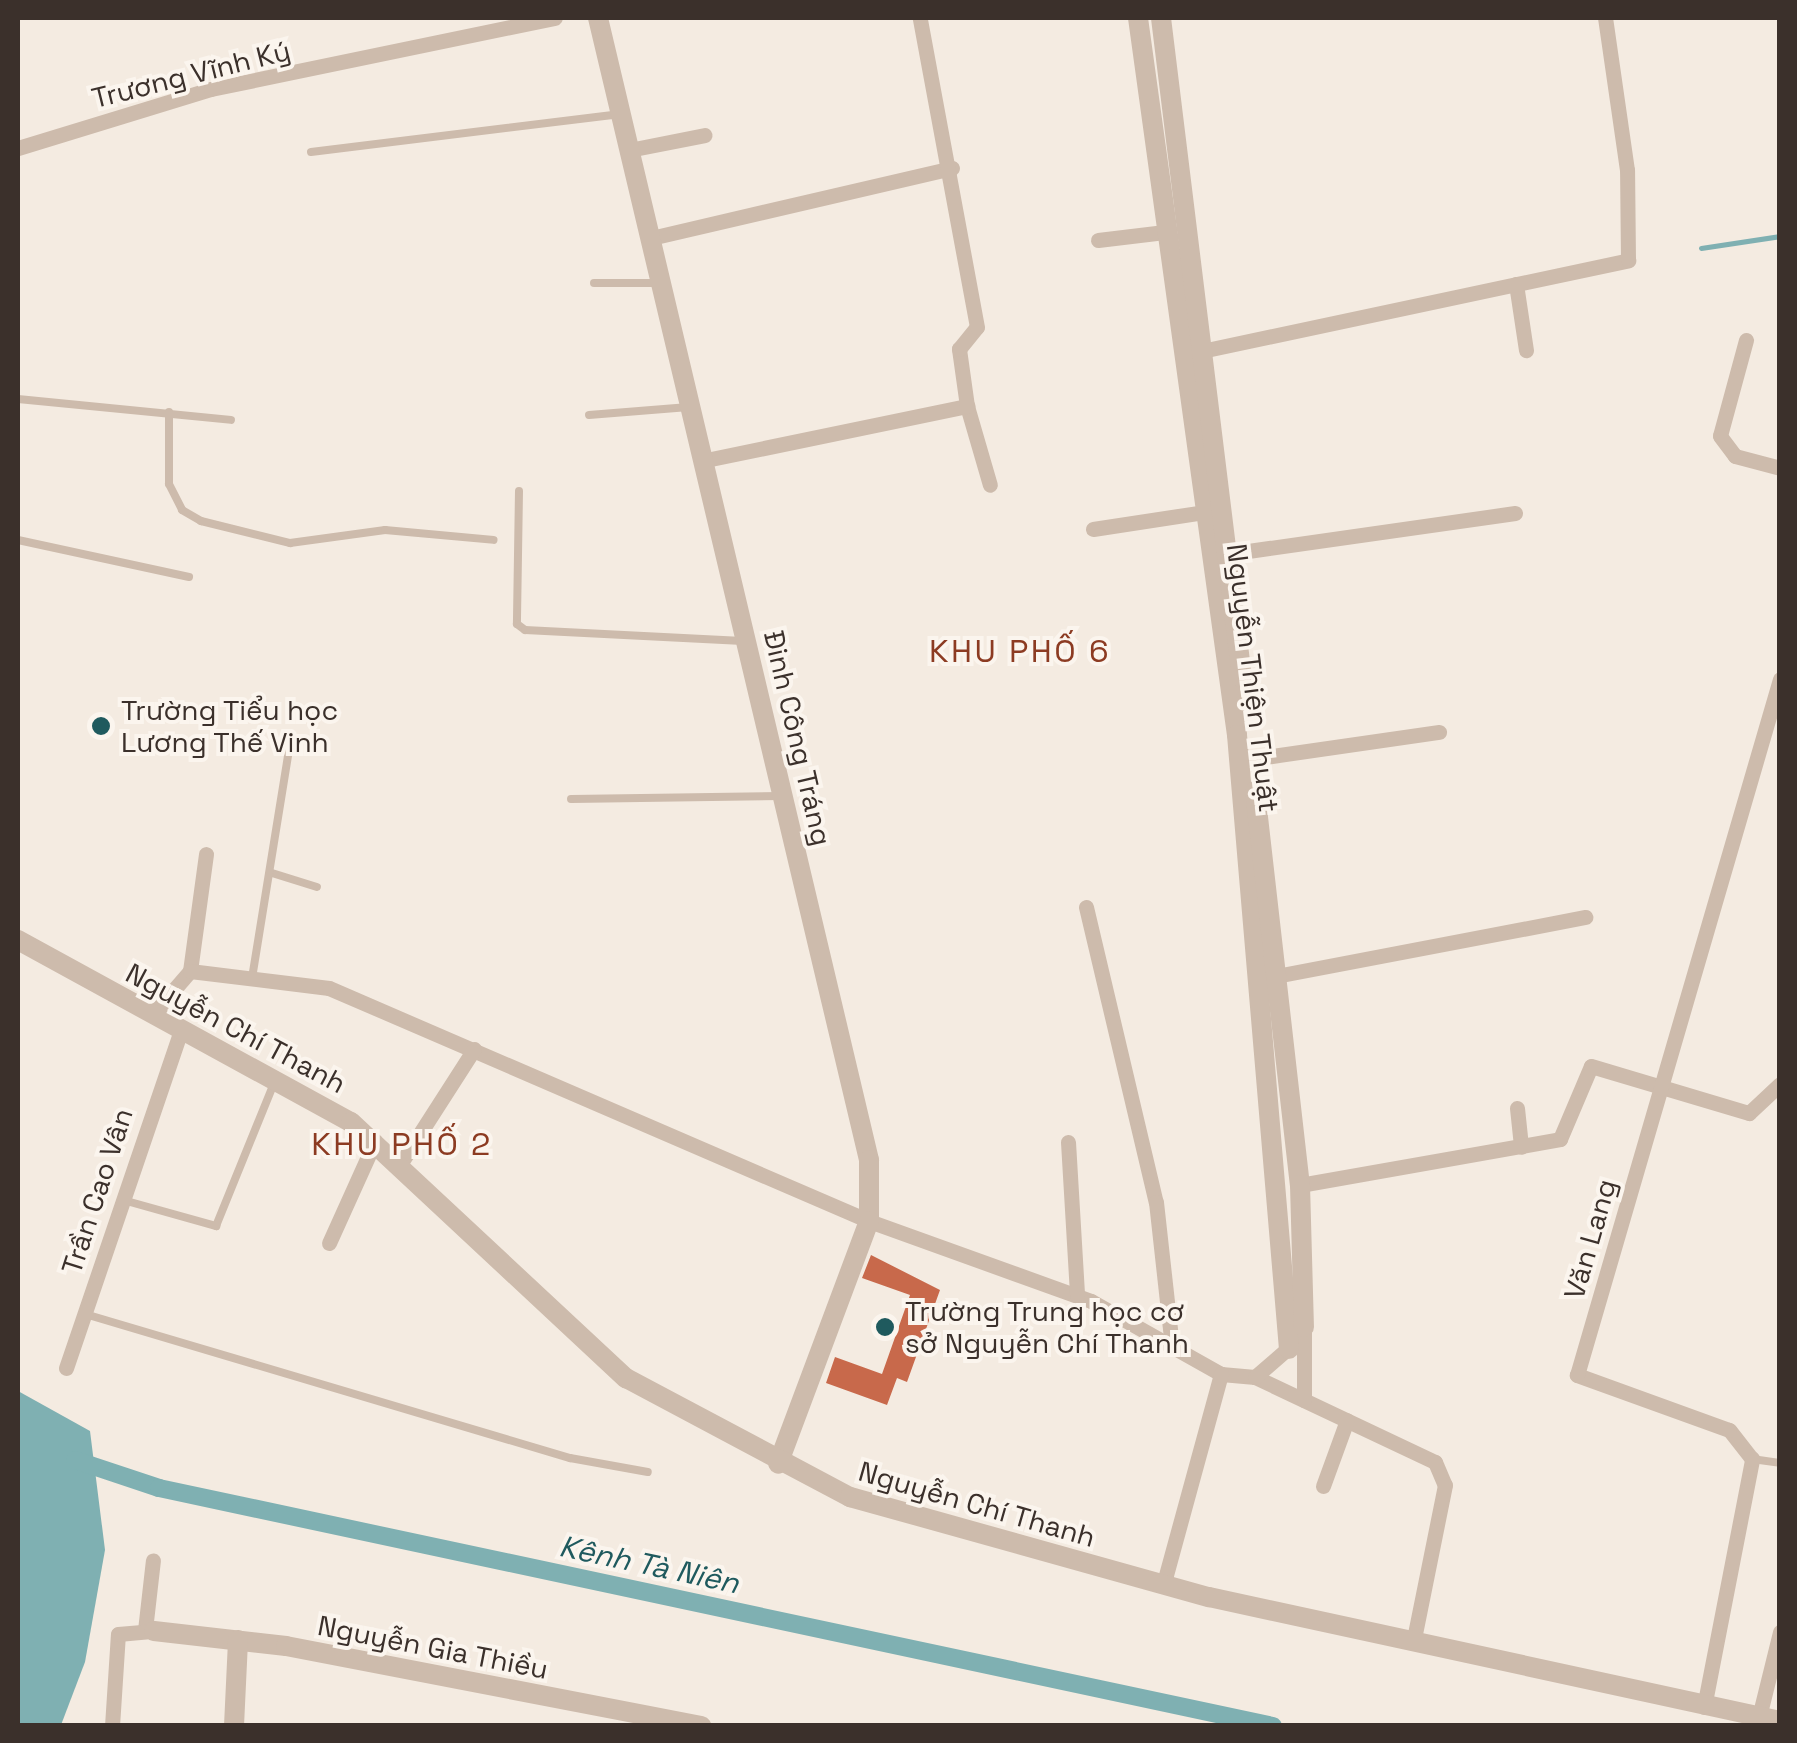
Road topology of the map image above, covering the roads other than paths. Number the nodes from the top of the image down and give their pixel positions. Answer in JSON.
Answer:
{"nodes":[{"id":1,"x":555,"y":18,"type":"edge"},
{"id":2,"x":599,"y":18,"type":"edge"},
{"id":3,"x":920,"y":18,"type":"edge"},
{"id":4,"x":1138,"y":18,"type":"edge"},
{"id":5,"x":1161,"y":18,"type":"edge"},
{"id":6,"x":1605,"y":18,"type":"edge"},
{"id":7,"x":620,"y":114,"type":"junction"},
{"id":8,"x":705,"y":135,"type":"dead end"},
{"id":9,"x":18,"y":148,"type":"edge"},
{"id":10,"x":629,"y":150,"type":"junction"},
{"id":11,"x":311,"y":152,"type":"dead end"},
{"id":12,"x":952,"y":168,"type":"junction"},
{"id":13,"x":1165,"y":232,"type":"junction"},
{"id":14,"x":651,"y":238,"type":"junction"},
{"id":15,"x":1098,"y":240,"type":"dead end"},
{"id":16,"x":594,"y":283,"type":"dead end"},
{"id":17,"x":662,"y":283,"type":"junction"},
{"id":18,"x":1516,"y":284,"type":"junction"},
{"id":19,"x":1746,"y":340,"type":"dead end"},
{"id":20,"x":1526,"y":350,"type":"dead end"},
{"id":21,"x":1197,"y":352,"type":"junction"},
{"id":22,"x":18,"y":400,"type":"edge"},
{"id":23,"x":967,"y":406,"type":"junction"},
{"id":24,"x":693,"y":407,"type":"junction"},
{"id":25,"x":169,"y":412,"type":"junction"},
{"id":26,"x":589,"y":415,"type":"dead end"},
{"id":27,"x":231,"y":420,"type":"dead end"},
{"id":28,"x":706,"y":460,"type":"junction"},
{"id":29,"x":1780,"y":468,"type":"edge"},
{"id":30,"x":990,"y":485,"type":"dead end"},
{"id":31,"x":519,"y":491,"type":"dead end"},
{"id":32,"x":1204,"y":512,"type":"junction"},
{"id":33,"x":1515,"y":513,"type":"dead end"},
{"id":34,"x":1092,"y":528,"type":"dead end"},
{"id":35,"x":18,"y":540,"type":"edge"},
{"id":36,"x":494,"y":540,"type":"dead end"},
{"id":37,"x":1219,"y":556,"type":"junction"},
{"id":38,"x":189,"y":577,"type":"dead end"},
{"id":39,"x":748,"y":641,"type":"junction"},
{"id":40,"x":1780,"y":678,"type":"edge"},
{"id":41,"x":1439,"y":732,"type":"dead end"},
{"id":42,"x":290,"y":743,"type":"dead end"},
{"id":43,"x":1251,"y":758,"type":"junction"},
{"id":44,"x":783,"y":796,"type":"junction"},
{"id":45,"x":571,"y":799,"type":"dead end"},
{"id":46,"x":1253,"y":843,"type":"junction"},
{"id":47,"x":206,"y":854,"type":"dead end"},
{"id":48,"x":272,"y":873,"type":"junction"},
{"id":49,"x":317,"y":887,"type":"dead end"},
{"id":50,"x":1086,"y":907,"type":"dead end"},
{"id":51,"x":1585,"y":917,"type":"dead end"},
{"id":52,"x":18,"y":940,"type":"edge"},
{"id":53,"x":190,"y":971,"type":"junction"},
{"id":54,"x":253,"y":972,"type":"junction"},
{"id":55,"x":1276,"y":976,"type":"junction"},
{"id":56,"x":152,"y":1014,"type":"junction"},
{"id":57,"x":181,"y":1031,"type":"junction"},
{"id":58,"x":474,"y":1049,"type":"junction"},
{"id":59,"x":275,"y":1082,"type":"junction"},
{"id":60,"x":1780,"y":1084,"type":"edge"},
{"id":61,"x":1660,"y":1085,"type":"junction"},
{"id":62,"x":1517,"y":1108,"type":"dead end"},
{"id":63,"x":375,"y":1142,"type":"junction"},
{"id":64,"x":1068,"y":1142,"type":"dead end"},
{"id":65,"x":1521,"y":1146,"type":"junction"},
{"id":66,"x":399,"y":1166,"type":"junction"},
{"id":67,"x":1300,"y":1185,"type":"junction"},
{"id":68,"x":119,"y":1198,"type":"junction"},
{"id":69,"x":869,"y":1221,"type":"junction"},
{"id":70,"x":329,"y":1243,"type":"dead end"},
{"id":71,"x":1077,"y":1295,"type":"junction"},
{"id":72,"x":83,"y":1314,"type":"junction"},
{"id":73,"x":1304,"y":1327,"type":"junction"},
{"id":74,"x":1172,"y":1338,"type":"junction"},
{"id":75,"x":1289,"y":1348,"type":"junction"},
{"id":76,"x":66,"y":1368,"type":"dead end"},
{"id":77,"x":1222,"y":1374,"type":"junction"},
{"id":78,"x":1254,"y":1377,"type":"junction"},
{"id":79,"x":1304,"y":1400,"type":"junction"},
{"id":80,"x":1347,"y":1420,"type":"junction"},
{"id":81,"x":1752,"y":1459,"type":"junction"},
{"id":82,"x":778,"y":1464,"type":"junction"},
{"id":83,"x":1780,"y":1464,"type":"edge"},
{"id":84,"x":648,"y":1472,"type":"dead end"},
{"id":85,"x":1324,"y":1486,"type":"dead end"},
{"id":86,"x":153,"y":1560,"type":"dead end"},
{"id":87,"x":1163,"y":1586,"type":"junction"},
{"id":88,"x":149,"y":1631,"type":"junction"},
{"id":89,"x":1780,"y":1632,"type":"edge"},
{"id":90,"x":238,"y":1640,"type":"junction"},
{"id":91,"x":1414,"y":1643,"type":"junction"},
{"id":92,"x":1704,"y":1707,"type":"junction"},
{"id":93,"x":1769,"y":1719,"type":"edge"},
{"id":94,"x":112,"y":1726,"type":"edge"},
{"id":95,"x":234,"y":1726,"type":"edge"},
{"id":96,"x":701,"y":1726,"type":"edge"}],
"edges":[{"from":1,"to":9,"type":"street","name":"Trương Vĩnh Ký"},
{"from":2,"to":7,"type":"street","name":"Đinh Công Tráng"},
{"from":3,"to":12,"type":"street"},
{"from":4,"to":13,"type":"street","name":"Nguyễn Thiện Thuật"},
{"from":5,"to":21,"type":"street","name":"Nguyễn Thiện Thuật"},
{"from":6,"to":18,"type":"street"},
{"from":7,"to":10,"type":"street","name":"Đinh Công Tráng"},
{"from":7,"to":11,"type":"lane"},
{"from":8,"to":10,"type":"street"},
{"from":10,"to":14,"type":"street","name":"Đinh Công Tráng"},
{"from":12,"to":14,"type":"street"},
{"from":12,"to":23,"type":"street"},
{"from":13,"to":15,"type":"street"},
{"from":13,"to":32,"type":"street","name":"Nguyễn Thiện Thuật"},
{"from":14,"to":17,"type":"street","name":"Đinh Công Tráng"},
{"from":16,"to":17,"type":"lane"},
{"from":17,"to":24,"type":"street","name":"Đinh Công Tráng"},
{"from":18,"to":20,"type":"street"},
{"from":18,"to":21,"type":"street"},
{"from":19,"to":29,"type":"street"},
{"from":21,"to":37,"type":"street","name":"Nguyễn Thiện Thuật"},
{"from":22,"to":25,"type":"lane"},
{"from":23,"to":28,"type":"street"},
{"from":23,"to":30,"type":"street"},
{"from":24,"to":26,"type":"lane"},
{"from":24,"to":28,"type":"street","name":"Đinh Công Tráng"},
{"from":25,"to":27,"type":"lane"},
{"from":25,"to":36,"type":"lane"},
{"from":28,"to":39,"type":"street","name":"Đinh Công Tráng"},
{"from":31,"to":39,"type":"lane"},
{"from":32,"to":34,"type":"street"},
{"from":32,"to":37,"type":"street","name":"Nguyễn Thiện Thuật"},
{"from":33,"to":37,"type":"street"},
{"from":35,"to":38,"type":"lane"},
{"from":37,"to":43,"type":"street","name":"Nguyễn Thiện Thuật"},
{"from":37,"to":46,"type":"street","name":"Nguyễn Thiện Thuật"},
{"from":39,"to":44,"type":"street","name":"Đinh Công Tráng"},
{"from":40,"to":61,"type":"street","name":"Văn Lang"},
{"from":41,"to":43,"type":"street"},
{"from":42,"to":48,"type":"lane"},
{"from":43,"to":46,"type":"street","name":"Nguyễn Thiện Thuật"},
{"from":44,"to":45,"type":"lane"},
{"from":44,"to":69,"type":"street","name":"Đinh Công Tráng"},
{"from":46,"to":55,"type":"street","name":"Nguyễn Thiện Thuật"},
{"from":46,"to":75,"type":"street","name":"Nguyễn Thiện Thuật"},
{"from":47,"to":53,"type":"street"},
{"from":48,"to":49,"type":"lane"},
{"from":48,"to":54,"type":"lane"},
{"from":50,"to":74,"type":"street"},
{"from":51,"to":55,"type":"street"},
{"from":52,"to":56,"type":"street","name":"Nguyễn Chí Thanh"},
{"from":53,"to":54,"type":"street"},
{"from":53,"to":56,"type":"street"},
{"from":54,"to":58,"type":"street"},
{"from":55,"to":67,"type":"street","name":"Nguyễn Thiện Thuật"},
{"from":56,"to":57,"type":"street","name":"Nguyễn Chí Thanh"},
{"from":57,"to":59,"type":"street","name":"Nguyễn Chí Thanh"},
{"from":57,"to":68,"type":"street","name":"Trần Cao Vân"},
{"from":58,"to":66,"type":"street"},
{"from":58,"to":69,"type":"street"},
{"from":59,"to":63,"type":"street","name":"Nguyễn Chí Thanh"},
{"from":59,"to":68,"type":"lane"},
{"from":60,"to":61,"type":"street"},
{"from":61,"to":65,"type":"street"},
{"from":61,"to":81,"type":"street","name":"Văn Lang"},
{"from":62,"to":65,"type":"street"},
{"from":63,"to":66,"type":"street","name":"Nguyễn Chí Thanh"},
{"from":63,"to":70,"type":"street"},
{"from":64,"to":71,"type":"street"},
{"from":65,"to":67,"type":"street"},
{"from":66,"to":82,"type":"street","name":"Nguyễn Chí Thanh"},
{"from":67,"to":73,"type":"street","name":"Nguyễn Thiện Thuật"},
{"from":68,"to":72,"type":"street","name":"Trần Cao Vân"},
{"from":69,"to":71,"type":"street"},
{"from":69,"to":82,"type":"street","name":"Đinh Công Tráng"},
{"from":71,"to":74,"type":"street"},
{"from":72,"to":76,"type":"street","name":"Trần Cao Vân"},
{"from":72,"to":84,"type":"lane"},
{"from":73,"to":75,"type":"street"},
{"from":73,"to":79,"type":"street","name":"Nguyễn Thiện Thuật"},
{"from":74,"to":77,"type":"street"},
{"from":75,"to":78,"type":"street"},
{"from":77,"to":78,"type":"street"},
{"from":77,"to":87,"type":"street"},
{"from":78,"to":79,"type":"street"},
{"from":79,"to":80,"type":"street"},
{"from":80,"to":85,"type":"street"},
{"from":80,"to":91,"type":"street"},
{"from":81,"to":83,"type":"lane"},
{"from":81,"to":92,"type":"street"},
{"from":82,"to":87,"type":"street","name":"Nguyễn Chí Thanh"},
{"from":86,"to":88,"type":"street"},
{"from":87,"to":91,"type":"street","name":"Nguyễn Chí Thanh"},
{"from":88,"to":90,"type":"street","name":"Nguyễn Gia Thiều"},
{"from":88,"to":94,"type":"street"},
{"from":89,"to":93,"type":"street"},
{"from":90,"to":95,"type":"street"},
{"from":90,"to":96,"type":"street","name":"Nguyễn Gia Thiều"},
{"from":91,"to":92,"type":"street","name":"Nguyễn Chí Thanh"},
{"from":92,"to":93,"type":"street","name":"Nguyễn Chí Thanh"}]}
